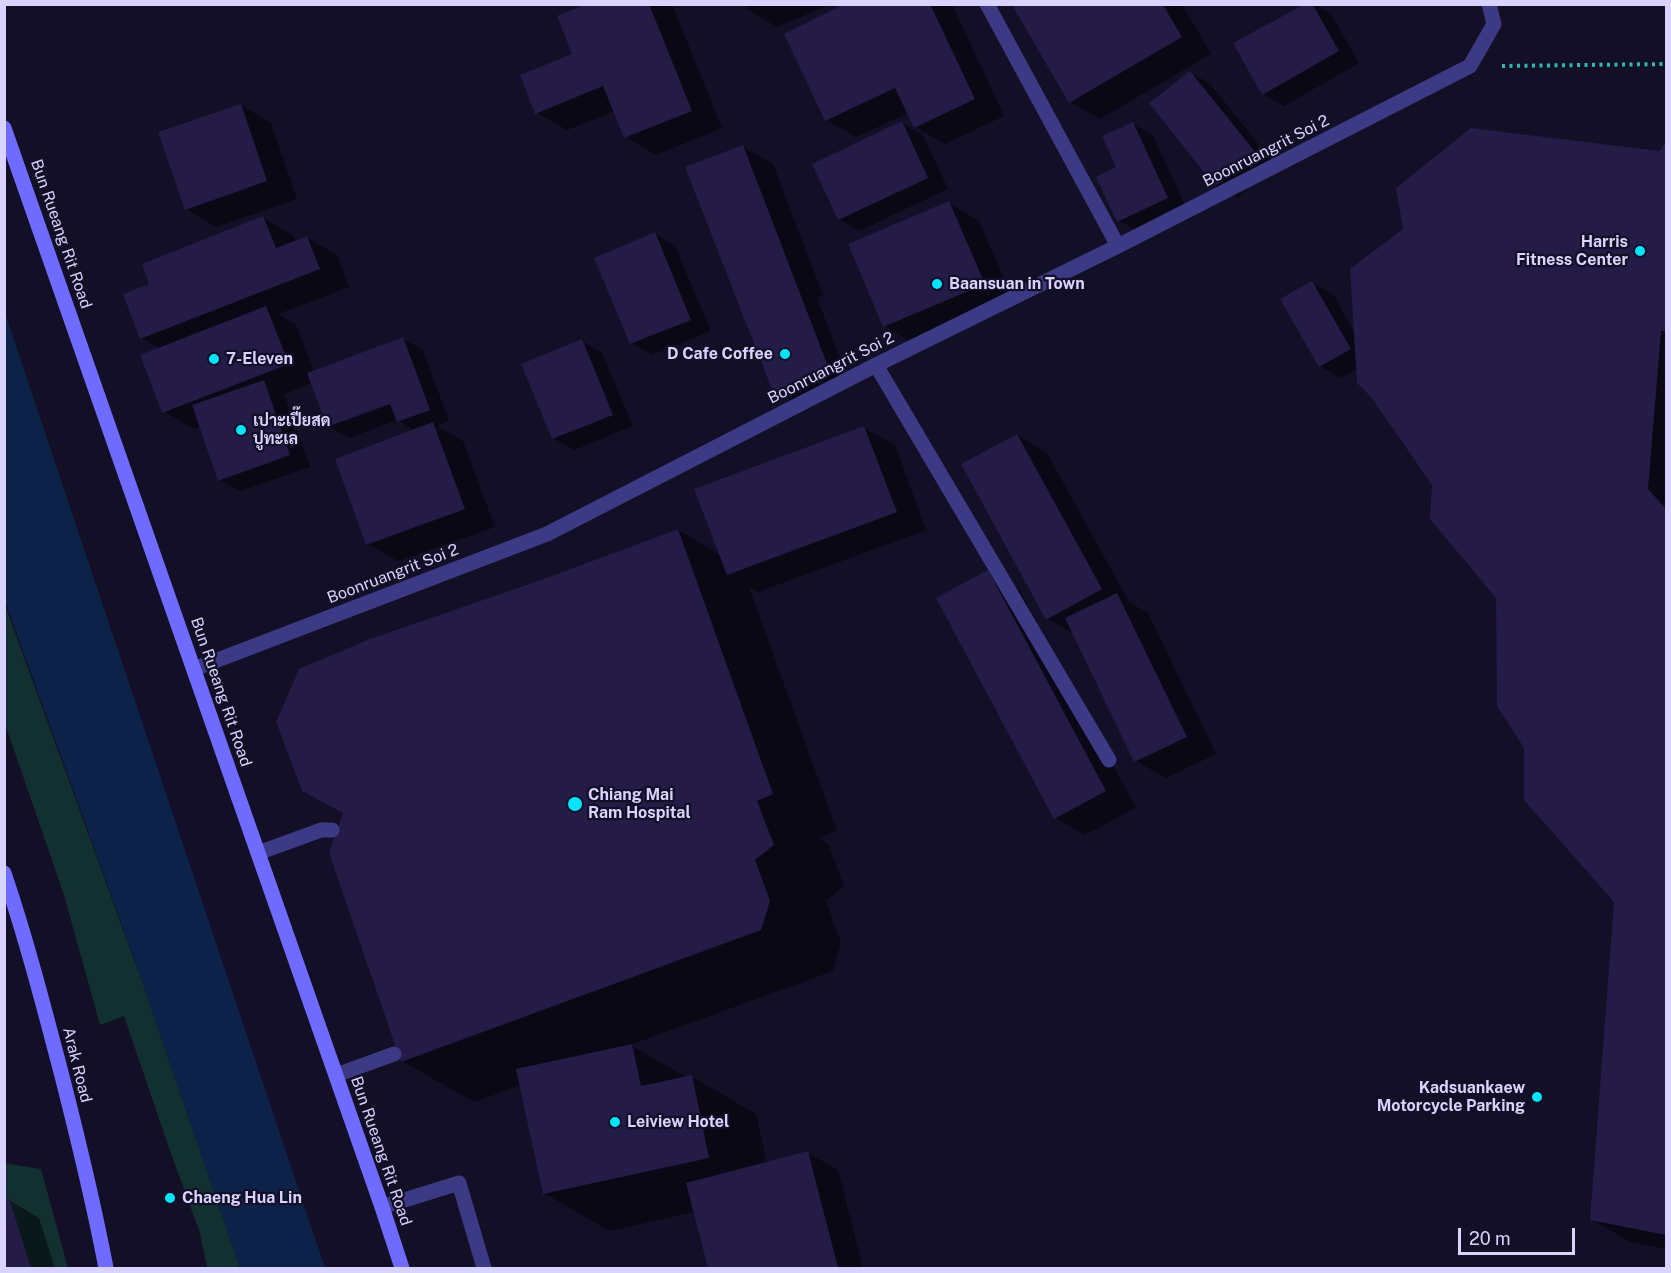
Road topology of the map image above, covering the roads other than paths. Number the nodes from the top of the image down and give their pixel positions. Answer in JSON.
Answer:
{"nodes":[{"id":1,"x":987,"y":4,"type":"edge"},
{"id":2,"x":1490,"y":4,"type":"edge"},
{"id":3,"x":4,"y":129,"type":"edge"},
{"id":4,"x":1118,"y":246,"type":"junction"},
{"id":5,"x":876,"y":365,"type":"junction"},
{"id":6,"x":194,"y":669,"type":"junction"},
{"id":7,"x":1109,"y":760,"type":"dead end"},
{"id":8,"x":332,"y":830,"type":"dead end"},
{"id":9,"x":258,"y":853,"type":"junction"},
{"id":10,"x":4,"y":873,"type":"edge"},
{"id":11,"x":394,"y":1054,"type":"dead end"},
{"id":12,"x":336,"y":1075,"type":"junction"},
{"id":13,"x":382,"y":1208,"type":"junction"},
{"id":14,"x":106,"y":1269,"type":"edge"},
{"id":15,"x":402,"y":1269,"type":"edge"},
{"id":16,"x":484,"y":1269,"type":"edge"}],
"edges":[{"from":1,"to":4,"type":"street"},
{"from":2,"to":4,"type":"street","name":"Boonruangrit Soi 2"},
{"from":3,"to":6,"type":"main road","name":"Bun Rueang Rit Road"},
{"from":4,"to":5,"type":"street","name":"Boonruangrit Soi 2"},
{"from":5,"to":6,"type":"street","name":"Boonruangrit Soi 2"},
{"from":5,"to":7,"type":"street"},
{"from":6,"to":9,"type":"main road","name":"Bun Rueang Rit Road"},
{"from":8,"to":9,"type":"street"},
{"from":9,"to":12,"type":"main road","name":"Bun Rueang Rit Road"},
{"from":10,"to":14,"type":"main road","name":"Arak Road"},
{"from":11,"to":12,"type":"street"},
{"from":12,"to":13,"type":"main road","name":"Bun Rueang Rit Road"},
{"from":13,"to":15,"type":"main road","name":"Bun Rueang Rit Road"},
{"from":13,"to":16,"type":"street"}]}
